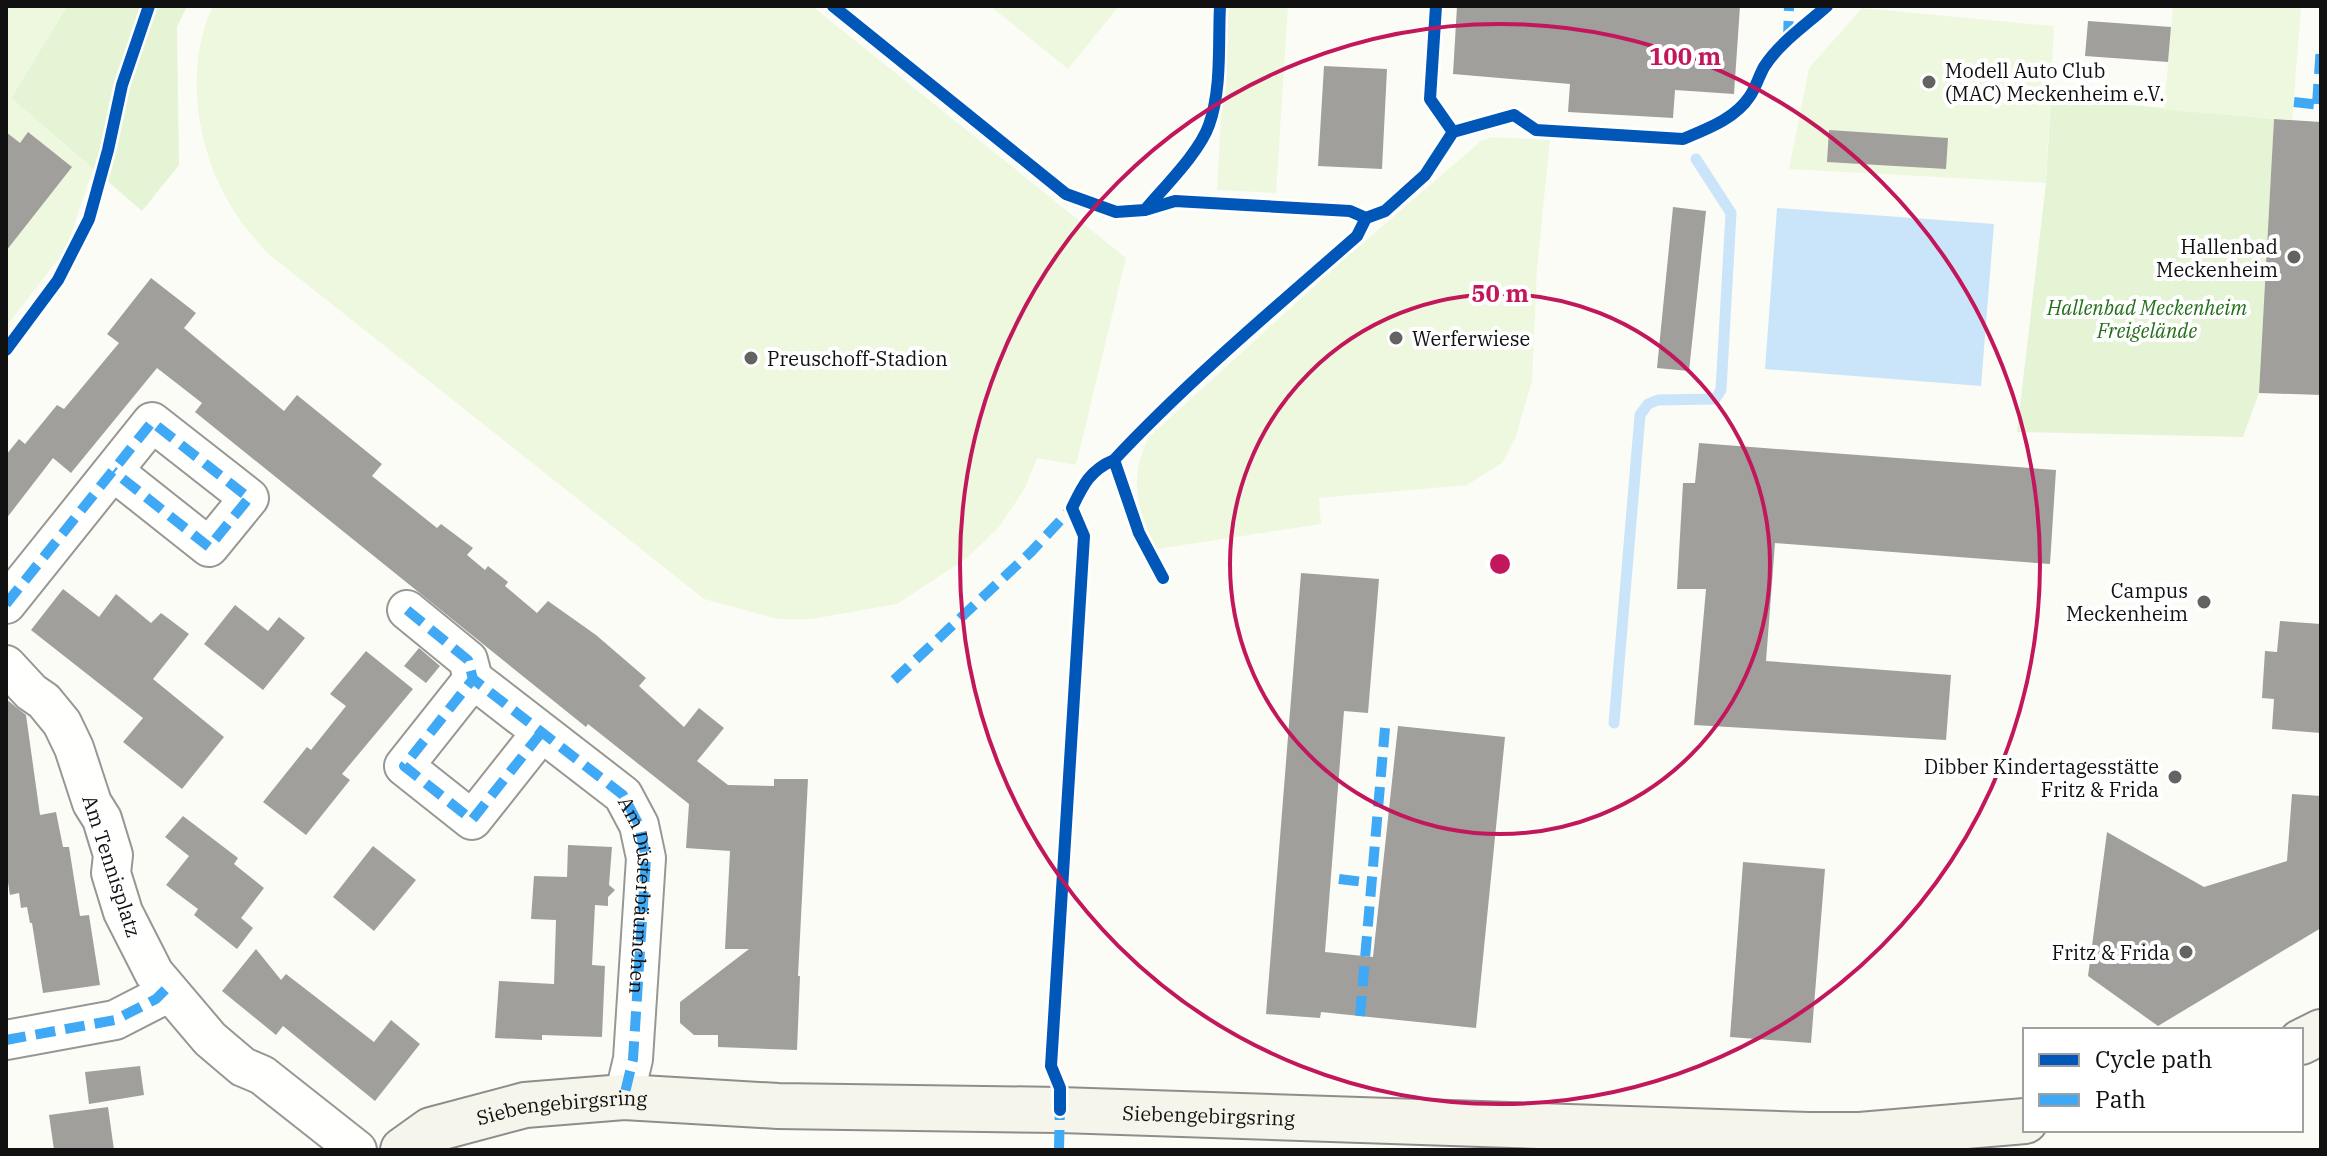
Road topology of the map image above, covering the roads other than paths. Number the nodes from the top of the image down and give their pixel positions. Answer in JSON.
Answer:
{"nodes":[{"id":1,"x":113,"y":471,"type":"dead end"},
{"id":2,"x":6,"y":604,"type":"edge"},
{"id":3,"x":407,"y":610,"type":"dead end"},
{"id":4,"x":6,"y":665,"type":"edge"},
{"id":5,"x":473,"y":679,"type":"junction"},
{"id":6,"x":541,"y":733,"type":"junction"},
{"id":7,"x":166,"y":989,"type":"junction"},
{"id":8,"x":2321,"y":1032,"type":"edge"},
{"id":9,"x":6,"y":1040,"type":"edge"},
{"id":10,"x":2303,"y":1041,"type":"edge"},
{"id":11,"x":624,"y":1097,"type":"junction"},
{"id":12,"x":2023,"y":1121,"type":"edge"},
{"id":13,"x":1393,"y":1136,"type":"edge"},
{"id":14,"x":357,"y":1150,"type":"edge"},
{"id":15,"x":403,"y":1150,"type":"edge"}],
"edges":[{"from":1,"to":2,"type":"street"},
{"from":3,"to":5,"type":"street","name":"Am Düsterbäumchen"},
{"from":4,"to":7,"type":"street","name":"Am Tennisplatz"},
{"from":5,"to":6,"type":"street","name":"Am Düsterbäumchen"},
{"from":5,"to":6,"type":"street"},
{"from":6,"to":11,"type":"street","name":"Am Düsterbäumchen"},
{"from":7,"to":9,"type":"street"},
{"from":7,"to":14,"type":"street","name":"Am Tennisplatz"},
{"from":8,"to":10,"type":"street"},
{"from":11,"to":13,"type":"street","name":"Siebengebirgsring"},
{"from":11,"to":15,"type":"street","name":"Siebengebirgsring"},
{"from":12,"to":13,"type":"street","name":"Siebengebirgsring"}]}
